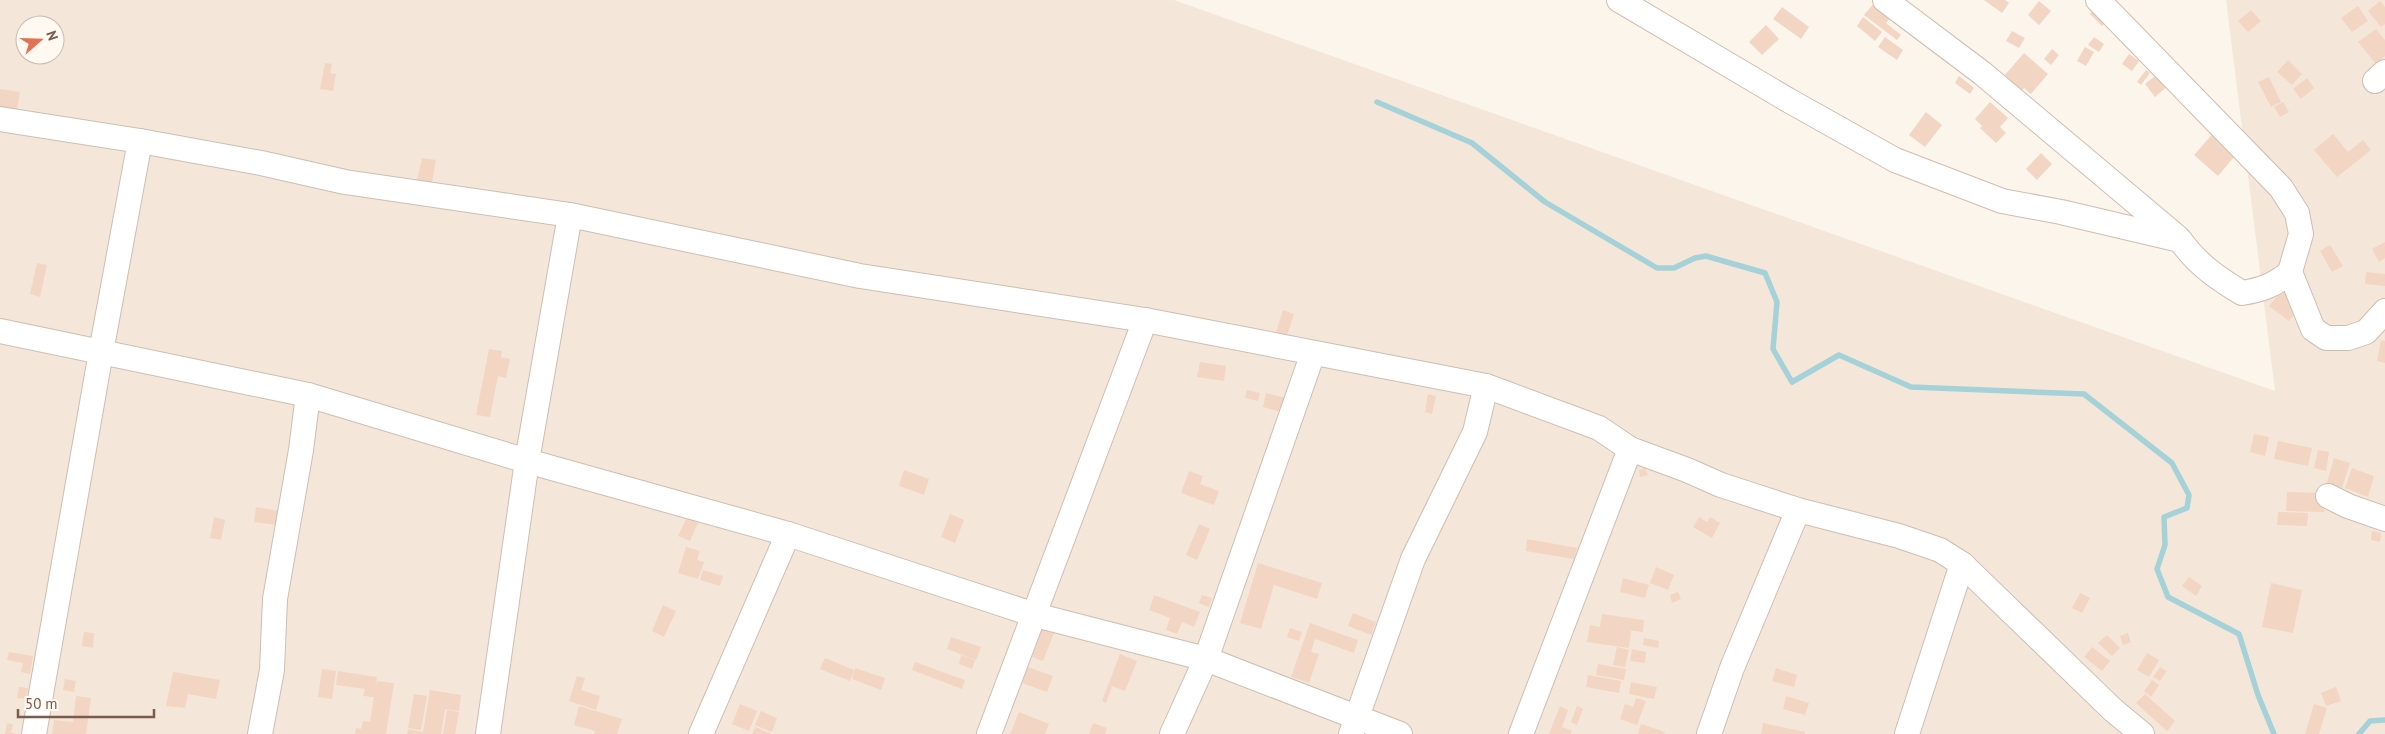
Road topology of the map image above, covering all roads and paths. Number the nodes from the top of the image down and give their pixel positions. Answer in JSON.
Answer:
{"nodes":[{"id":1,"x":1619,"y":0,"type":"edge"},
{"id":2,"x":1885,"y":0,"type":"edge"},
{"id":3,"x":2098,"y":0,"type":"edge"},
{"id":4,"x":0,"y":119,"type":"edge"},
{"id":5,"x":140,"y":141,"type":"junction"},
{"id":6,"x":570,"y":215,"type":"junction"},
{"id":7,"x":2180,"y":240,"type":"junction"},
{"id":8,"x":2290,"y":272,"type":"junction"},
{"id":9,"x":2385,"y":311,"type":"edge"},
{"id":10,"x":1145,"y":320,"type":"junction"},
{"id":11,"x":0,"y":331,"type":"edge"},
{"id":12,"x":100,"y":352,"type":"junction"},
{"id":13,"x":1313,"y":353,"type":"junction"},
{"id":14,"x":1486,"y":386,"type":"junction"},
{"id":15,"x":308,"y":395,"type":"junction"},
{"id":16,"x":1630,"y":449,"type":"junction"},
{"id":17,"x":528,"y":461,"type":"junction"},
{"id":18,"x":2328,"y":496,"type":"dead end"},
{"id":19,"x":1798,"y":510,"type":"junction"},
{"id":20,"x":2385,"y":519,"type":"edge"},
{"id":21,"x":788,"y":534,"type":"junction"},
{"id":22,"x":1962,"y":564,"type":"junction"},
{"id":23,"x":1035,"y":615,"type":"junction"},
{"id":24,"x":1206,"y":659,"type":"junction"},
{"id":25,"x":1355,"y":726,"type":"edge"},
{"id":26,"x":34,"y":734,"type":"edge"},
{"id":27,"x":260,"y":734,"type":"edge"},
{"id":28,"x":488,"y":734,"type":"edge"},
{"id":29,"x":701,"y":734,"type":"edge"},
{"id":30,"x":989,"y":734,"type":"edge"},
{"id":31,"x":1172,"y":734,"type":"edge"},
{"id":32,"x":1400,"y":734,"type":"edge"},
{"id":33,"x":1521,"y":734,"type":"edge"},
{"id":34,"x":1709,"y":734,"type":"edge"},
{"id":35,"x":1907,"y":734,"type":"edge"},
{"id":36,"x":2142,"y":734,"type":"edge"}],
"edges":[{"from":1,"to":7,"type":"street"},
{"from":2,"to":7,"type":"street"},
{"from":3,"to":8,"type":"street"},
{"from":4,"to":5,"type":"street"},
{"from":5,"to":6,"type":"street"},
{"from":5,"to":12,"type":"street"},
{"from":6,"to":10,"type":"street"},
{"from":6,"to":17,"type":"street"},
{"from":7,"to":8,"type":"street"},
{"from":8,"to":9,"type":"street"},
{"from":10,"to":13,"type":"street"},
{"from":10,"to":23,"type":"street"},
{"from":11,"to":12,"type":"street"},
{"from":12,"to":15,"type":"street"},
{"from":12,"to":26,"type":"street"},
{"from":13,"to":14,"type":"street"},
{"from":13,"to":24,"type":"street"},
{"from":14,"to":16,"type":"street"},
{"from":14,"to":25,"type":"street"},
{"from":15,"to":17,"type":"street"},
{"from":15,"to":27,"type":"street"},
{"from":16,"to":19,"type":"street"},
{"from":16,"to":33,"type":"street"},
{"from":17,"to":21,"type":"street"},
{"from":17,"to":28,"type":"street"},
{"from":18,"to":20,"type":"street"},
{"from":19,"to":22,"type":"street"},
{"from":19,"to":34,"type":"street"},
{"from":21,"to":23,"type":"street"},
{"from":21,"to":29,"type":"street"},
{"from":22,"to":35,"type":"street"},
{"from":22,"to":36,"type":"street"},
{"from":23,"to":24,"type":"street"},
{"from":23,"to":30,"type":"street"},
{"from":24,"to":25,"type":"street"},
{"from":24,"to":31,"type":"street"},
{"from":25,"to":32,"type":"street"}]}
